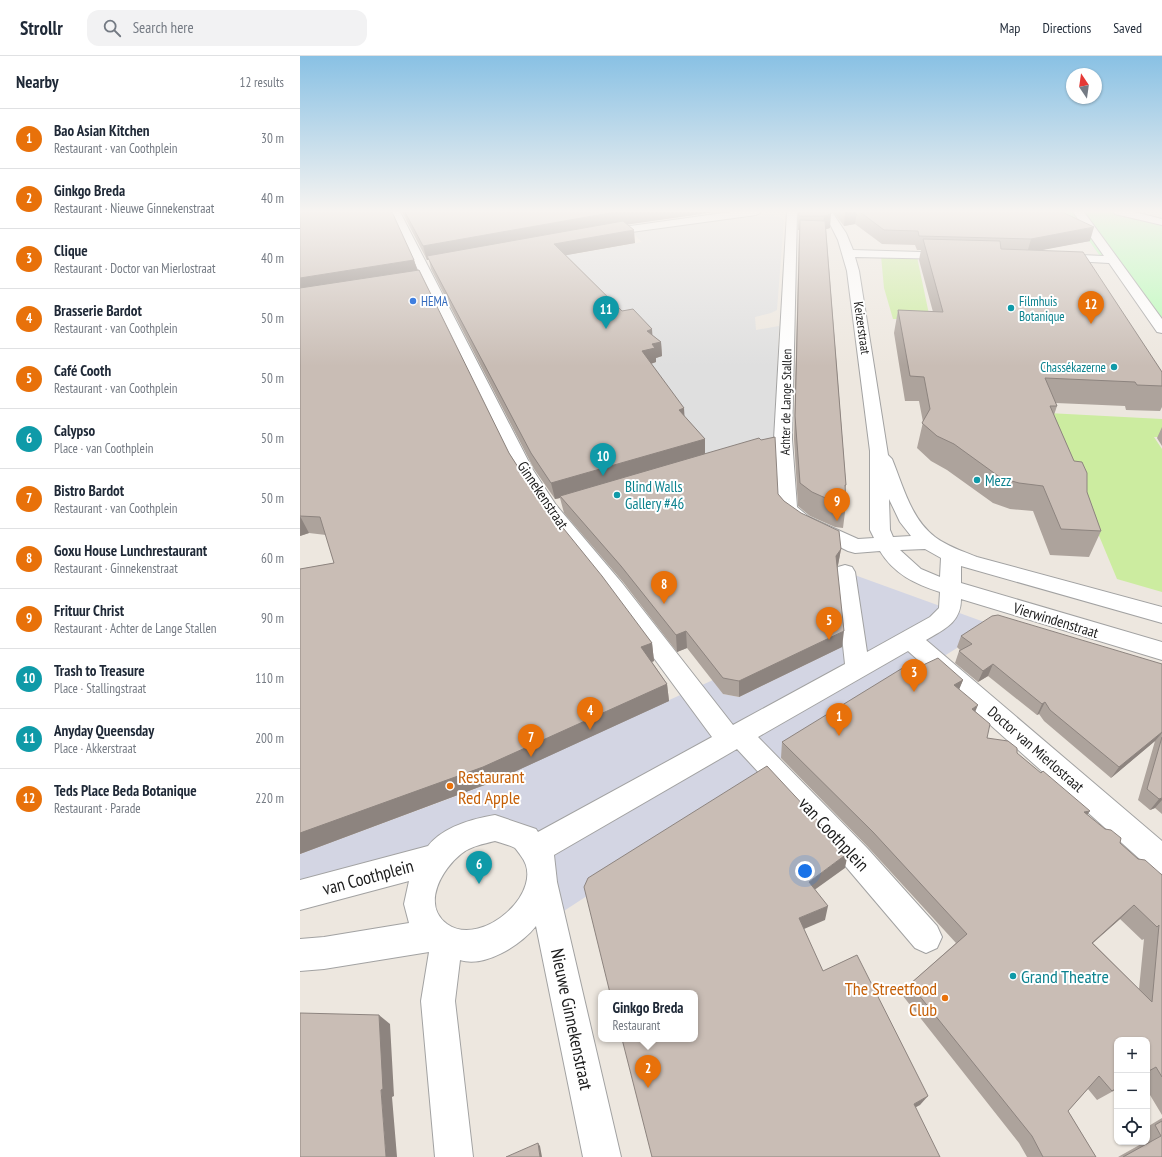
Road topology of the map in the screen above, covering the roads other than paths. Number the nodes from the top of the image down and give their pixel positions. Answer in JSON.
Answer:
{"nodes":[{"id":1,"x":421,"y":263,"type":"edge"},
{"id":2,"x":793,"y":263,"type":"edge"},
{"id":3,"x":852,"y":263,"type":"edge"},
{"id":4,"x":1078,"y":263,"type":"edge"},
{"id":5,"x":1113,"y":263,"type":"edge"},
{"id":6,"x":1083,"y":272,"type":"edge"},
{"id":7,"x":1162,"y":329,"type":"edge"},
{"id":8,"x":879,"y":451,"type":"junction"},
{"id":9,"x":567,"y":504,"type":"edge"},
{"id":10,"x":549,"y":510,"type":"junction"},
{"id":11,"x":929,"y":542,"type":"junction"},
{"id":12,"x":890,"y":551,"type":"junction"},
{"id":13,"x":951,"y":555,"type":"junction"},
{"id":14,"x":845,"y":572,"type":"dead end"},
{"id":15,"x":951,"y":588,"type":"junction"},
{"id":16,"x":1162,"y":615,"type":"edge"},
{"id":17,"x":910,"y":639,"type":"junction"},
{"id":18,"x":1162,"y":651,"type":"edge"},
{"id":19,"x":857,"y":668,"type":"junction"},
{"id":20,"x":734,"y":737,"type":"junction"},
{"id":21,"x":536,"y":849,"type":"junction"},
{"id":22,"x":436,"y":858,"type":"junction"},
{"id":23,"x":1162,"y":860,"type":"edge"},
{"id":24,"x":542,"y":882,"type":"junction"},
{"id":25,"x":300,"y":895,"type":"edge"},
{"id":26,"x":926,"y":937,"type":"dead end"},
{"id":27,"x":440,"y":939,"type":"junction"},
{"id":28,"x":300,"y":955,"type":"edge"},
{"id":29,"x":454,"y":1157,"type":"edge"},
{"id":30,"x":602,"y":1157,"type":"edge"}],
"edges":[{"from":1,"to":10,"type":"street","name":"Ginnekenstraat"},
{"from":2,"to":12,"type":"street","name":"Achter de Lange Stallen"},
{"from":3,"to":8,"type":"street","name":"Keizerstraat"},
{"from":4,"to":6,"type":"street"},
{"from":5,"to":7,"type":"street"},
{"from":8,"to":11,"type":"street","name":"Keizerstraat"},
{"from":8,"to":12,"type":"street","name":"Keizerstraat"},
{"from":9,"to":10,"type":"street"},
{"from":10,"to":20,"type":"street","name":"Ginnekenstraat"},
{"from":11,"to":12,"type":"street"},
{"from":11,"to":13,"type":"street"},
{"from":12,"to":15,"type":"street","name":"Vierwindenstraat"},
{"from":13,"to":15,"type":"street"},
{"from":13,"to":16,"type":"street"},
{"from":14,"to":19,"type":"street"},
{"from":15,"to":17,"type":"street"},
{"from":15,"to":18,"type":"street","name":"Vierwindenstraat"},
{"from":17,"to":19,"type":"street"},
{"from":17,"to":23,"type":"street","name":"Doctor van Mierlostraat"},
{"from":19,"to":20,"type":"street"},
{"from":20,"to":21,"type":"street"},
{"from":20,"to":26,"type":"street","name":"van Coothplein"},
{"from":21,"to":22,"type":"street","name":"van Coothplein"},
{"from":21,"to":24,"type":"street"},
{"from":22,"to":25,"type":"street","name":"van Coothplein"},
{"from":22,"to":27,"type":"street","name":"van Coothplein"},
{"from":24,"to":27,"type":"street"},
{"from":24,"to":30,"type":"street","name":"Nieuwe Ginnekenstraat"},
{"from":27,"to":28,"type":"street"},
{"from":27,"to":29,"type":"street"}]}
